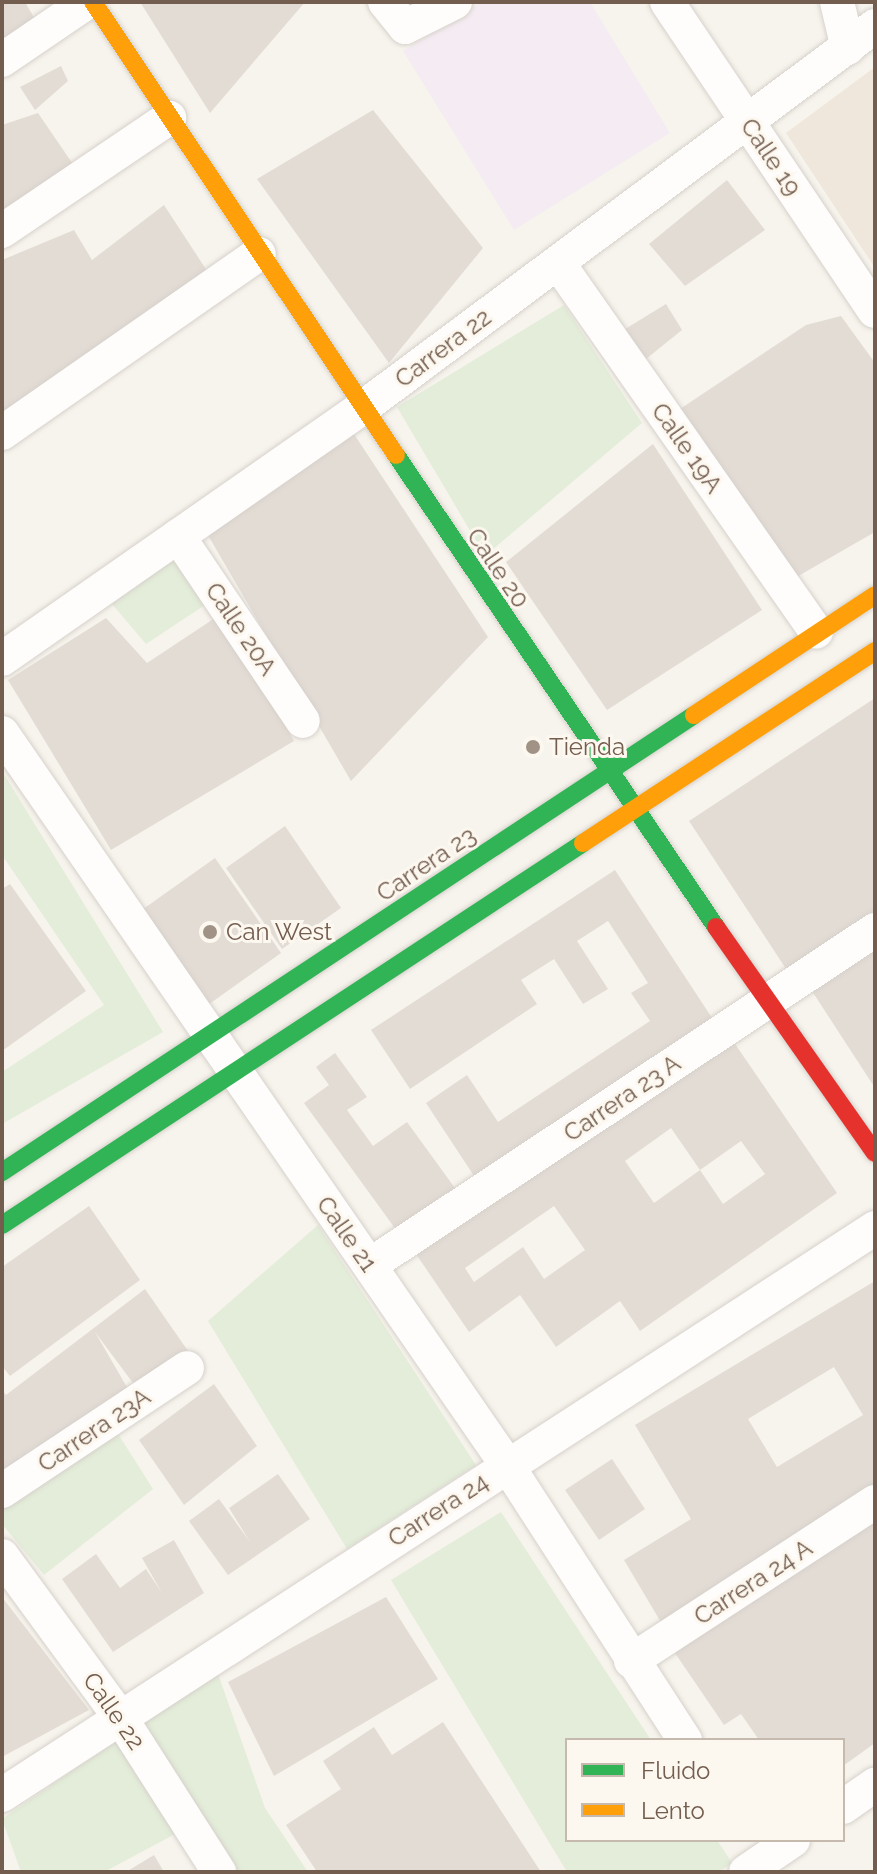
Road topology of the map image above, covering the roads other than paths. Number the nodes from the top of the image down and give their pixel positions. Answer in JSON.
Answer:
{"nodes":[{"id":1,"x":90,"y":2,"type":"edge"},
{"id":2,"x":385,"y":2,"type":"edge"},
{"id":3,"x":455,"y":2,"type":"edge"},
{"id":4,"x":667,"y":2,"type":"edge"},
{"id":5,"x":837,"y":2,"type":"edge"},
{"id":6,"x":875,"y":26,"type":"edge"},
{"id":7,"x":848,"y":48,"type":"junction"},
{"id":8,"x":2,"y":60,"type":"edge"},
{"id":9,"x":169,"y":118,"type":"junction"},
{"id":10,"x":750,"y":126,"type":"junction"},
{"id":11,"x":2,"y":231,"type":"edge"},
{"id":12,"x":259,"y":254,"type":"junction"},
{"id":13,"x":558,"y":263,"type":"junction"},
{"id":14,"x":875,"y":311,"type":"edge"},
{"id":15,"x":361,"y":409,"type":"junction"},
{"id":16,"x":2,"y":433,"type":"edge"},
{"id":17,"x":178,"y":536,"type":"junction"},
{"id":18,"x":875,"y":595,"type":"edge"},
{"id":19,"x":816,"y":632,"type":"junction"},
{"id":20,"x":875,"y":651,"type":"edge"},
{"id":21,"x":2,"y":659,"type":"edge"},
{"id":22,"x":303,"y":721,"type":"dead end"},
{"id":23,"x":2,"y":733,"type":"edge"},
{"id":24,"x":607,"y":772,"type":"junction"},
{"id":25,"x":632,"y":808,"type":"junction"},
{"id":26,"x":875,"y":930,"type":"edge"},
{"id":27,"x":768,"y":1001,"type":"junction"},
{"id":28,"x":209,"y":1036,"type":"junction"},
{"id":29,"x":233,"y":1073,"type":"junction"},
{"id":30,"x":875,"y":1153,"type":"edge"},
{"id":31,"x":2,"y":1172,"type":"edge"},
{"id":32,"x":2,"y":1225,"type":"edge"},
{"id":33,"x":875,"y":1228,"type":"edge"},
{"id":34,"x":370,"y":1265,"type":"junction"},
{"id":35,"x":187,"y":1368,"type":"dead end"},
{"id":36,"x":507,"y":1465,"type":"junction"},
{"id":37,"x":2,"y":1491,"type":"edge"},
{"id":38,"x":875,"y":1502,"type":"edge"},
{"id":39,"x":2,"y":1556,"type":"edge"},
{"id":40,"x":631,"y":1661,"type":"junction"},
{"id":41,"x":120,"y":1717,"type":"junction"},
{"id":42,"x":684,"y":1738,"type":"edge"},
{"id":43,"x":875,"y":1785,"type":"edge"},
{"id":44,"x":2,"y":1795,"type":"edge"},
{"id":45,"x":845,"y":1806,"type":"edge"},
{"id":46,"x":790,"y":1842,"type":"edge"},
{"id":47,"x":759,"y":1861,"type":"edge"},
{"id":48,"x":219,"y":1872,"type":"edge"}],
"edges":[{"from":1,"to":8,"type":"street"},
{"from":1,"to":9,"type":"street","name":"Calle 20"},
{"from":2,"to":3,"type":"street"},
{"from":4,"to":10,"type":"street","name":"Calle 19"},
{"from":5,"to":7,"type":"street"},
{"from":6,"to":7,"type":"street","name":"Carrera 22"},
{"from":7,"to":10,"type":"street","name":"Carrera 22"},
{"from":9,"to":11,"type":"street"},
{"from":9,"to":12,"type":"street","name":"Calle 20"},
{"from":10,"to":13,"type":"street","name":"Carrera 22"},
{"from":10,"to":14,"type":"street","name":"Calle 19"},
{"from":12,"to":15,"type":"street","name":"Calle 20"},
{"from":12,"to":16,"type":"street"},
{"from":13,"to":15,"type":"street","name":"Carrera 22"},
{"from":13,"to":19,"type":"street","name":"Calle 19A"},
{"from":15,"to":17,"type":"street","name":"Carrera 22"},
{"from":15,"to":24,"type":"street","name":"Calle 20"},
{"from":17,"to":21,"type":"street","name":"Carrera 22"},
{"from":17,"to":22,"type":"street","name":"Calle 20A"},
{"from":18,"to":19,"type":"street","name":"Carrera 23"},
{"from":19,"to":24,"type":"street","name":"Carrera 23"},
{"from":20,"to":25,"type":"street"},
{"from":23,"to":28,"type":"street","name":"Calle 21"},
{"from":24,"to":25,"type":"street","name":"Calle 20"},
{"from":24,"to":28,"type":"street","name":"Carrera 23"},
{"from":25,"to":27,"type":"street","name":"Calle 20"},
{"from":25,"to":29,"type":"street"},
{"from":26,"to":27,"type":"street","name":"Carrera 23 A"},
{"from":27,"to":30,"type":"street","name":"Calle 20"},
{"from":27,"to":34,"type":"street","name":"Carrera 23 A"},
{"from":28,"to":29,"type":"street","name":"Calle 21"},
{"from":28,"to":31,"type":"street","name":"Carrera 23"},
{"from":29,"to":32,"type":"street"},
{"from":29,"to":34,"type":"street","name":"Calle 21"},
{"from":33,"to":36,"type":"street","name":"Carrera 24"},
{"from":34,"to":36,"type":"street","name":"Calle 21"},
{"from":35,"to":37,"type":"street","name":"Carrera 23A"},
{"from":36,"to":40,"type":"street","name":"Calle 21"},
{"from":36,"to":41,"type":"street","name":"Carrera 24"},
{"from":38,"to":40,"type":"street","name":"Carrera 24 A"},
{"from":39,"to":41,"type":"street","name":"Calle 22"},
{"from":40,"to":42,"type":"street","name":"Calle 21"},
{"from":41,"to":44,"type":"street","name":"Carrera 24"},
{"from":41,"to":48,"type":"street","name":"Calle 22"},
{"from":43,"to":45,"type":"street"},
{"from":46,"to":47,"type":"street"}]}
